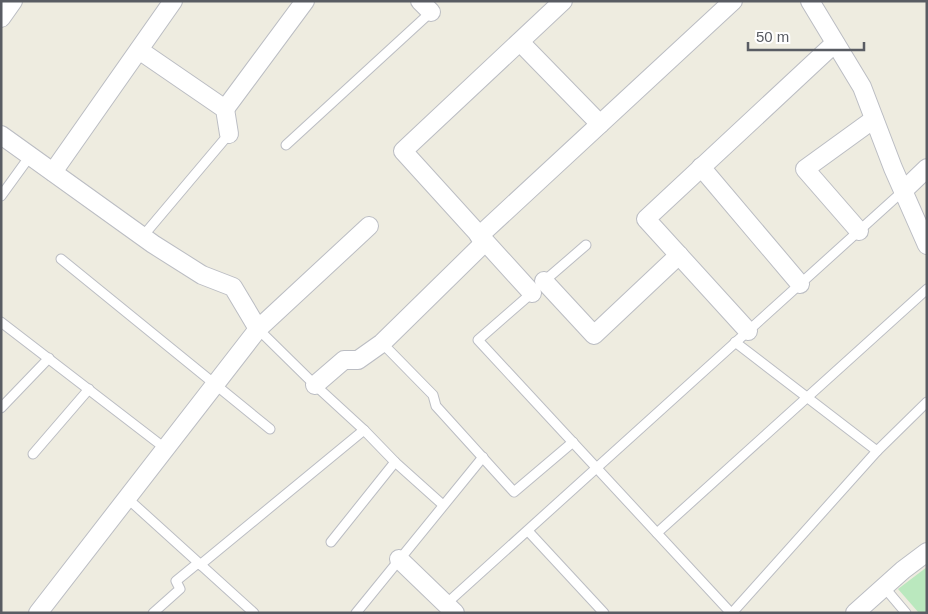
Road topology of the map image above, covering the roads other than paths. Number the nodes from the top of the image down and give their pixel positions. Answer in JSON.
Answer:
{"nodes":[{"id":1,"x":13,"y":1,"type":"edge"},
{"id":2,"x":173,"y":1,"type":"edge"},
{"id":3,"x":305,"y":1,"type":"edge"},
{"id":4,"x":563,"y":1,"type":"edge"},
{"id":5,"x":810,"y":1,"type":"edge"},
{"id":6,"x":726,"y":4,"type":"edge"},
{"id":7,"x":425,"y":7,"type":"edge"},
{"id":8,"x":1,"y":18,"type":"edge"},
{"id":9,"x":520,"y":42,"type":"junction"},
{"id":10,"x":835,"y":43,"type":"junction"},
{"id":11,"x":139,"y":50,"type":"junction"},
{"id":12,"x":225,"y":109,"type":"junction"},
{"id":13,"x":874,"y":119,"type":"junction"},
{"id":14,"x":600,"y":124,"type":"junction"},
{"id":15,"x":230,"y":134,"type":"joint"},
{"id":16,"x":1,"y":135,"type":"edge"},
{"id":17,"x":286,"y":145,"type":"dead end"},
{"id":18,"x":30,"y":156,"type":"junction"},
{"id":19,"x":701,"y":167,"type":"junction"},
{"id":20,"x":927,"y":168,"type":"edge"},
{"id":21,"x":53,"y":172,"type":"junction"},
{"id":22,"x":903,"y":191,"type":"junction"},
{"id":23,"x":1,"y":196,"type":"edge"},
{"id":24,"x":369,"y":226,"type":"dead end"},
{"id":25,"x":859,"y":231,"type":"junction"},
{"id":26,"x":143,"y":236,"type":"junction"},
{"id":27,"x":482,"y":239,"type":"junction"},
{"id":28,"x":927,"y":244,"type":"edge"},
{"id":29,"x":586,"y":245,"type":"dead end"},
{"id":30,"x":679,"y":255,"type":"junction"},
{"id":31,"x":61,"y":259,"type":"dead end"},
{"id":32,"x":800,"y":284,"type":"junction"},
{"id":33,"x":538,"y":287,"type":"junction"},
{"id":34,"x":927,"y":289,"type":"edge"},
{"id":35,"x":1,"y":322,"type":"edge"},
{"id":36,"x":258,"y":329,"type":"junction"},
{"id":37,"x":741,"y":337,"type":"junction"},
{"id":38,"x":382,"y":343,"type":"junction"},
{"id":39,"x":48,"y":358,"type":"junction"},
{"id":40,"x":215,"y":384,"type":"junction"},
{"id":41,"x":315,"y":386,"type":"junction"},
{"id":42,"x":89,"y":389,"type":"junction"},
{"id":43,"x":807,"y":397,"type":"junction"},
{"id":44,"x":927,"y":402,"type":"edge"},
{"id":45,"x":1,"y":408,"type":"edge"},
{"id":46,"x":270,"y":429,"type":"dead end"},
{"id":47,"x":364,"y":430,"type":"junction"},
{"id":48,"x":573,"y":442,"type":"junction"},
{"id":49,"x":166,"y":449,"type":"junction"},
{"id":50,"x":877,"y":451,"type":"junction"},
{"id":51,"x":33,"y":454,"type":"dead end"},
{"id":52,"x":483,"y":458,"type":"junction"},
{"id":53,"x":395,"y":462,"type":"junction"},
{"id":54,"x":597,"y":468,"type":"junction"},
{"id":55,"x":127,"y":498,"type":"junction"},
{"id":56,"x":443,"y":505,"type":"junction"},
{"id":57,"x":528,"y":531,"type":"junction"},
{"id":58,"x":657,"y":533,"type":"junction"},
{"id":59,"x":331,"y":542,"type":"dead end"},
{"id":60,"x":927,"y":552,"type":"edge"},
{"id":61,"x":399,"y":559,"type":"junction"},
{"id":62,"x":199,"y":564,"type":"junction"},
{"id":63,"x":884,"y":587,"type":"junction"},
{"id":64,"x":451,"y":609,"type":"edge"},
{"id":65,"x":38,"y":613,"type":"edge"},
{"id":66,"x":153,"y":613,"type":"edge"},
{"id":67,"x":254,"y":613,"type":"edge"},
{"id":68,"x":356,"y":613,"type":"edge"},
{"id":69,"x":604,"y":613,"type":"edge"},
{"id":70,"x":731,"y":613,"type":"edge"},
{"id":71,"x":855,"y":613,"type":"edge"},
{"id":72,"x":906,"y":613,"type":"edge"}],
"edges":[{"from":1,"to":8,"type":"street"},
{"from":2,"to":11,"type":"street"},
{"from":3,"to":12,"type":"street"},
{"from":4,"to":9,"type":"street"},
{"from":5,"to":10,"type":"street"},
{"from":6,"to":14,"type":"street"},
{"from":7,"to":17,"type":"lane"},
{"from":9,"to":14,"type":"street"},
{"from":9,"to":27,"type":"street"},
{"from":10,"to":13,"type":"street"},
{"from":10,"to":19,"type":"street"},
{"from":11,"to":12,"type":"street"},
{"from":11,"to":21,"type":"street"},
{"from":12,"to":15,"type":"street"},
{"from":13,"to":22,"type":"street"},
{"from":13,"to":25,"type":"street"},
{"from":14,"to":27,"type":"street"},
{"from":15,"to":26,"type":"lane"},
{"from":16,"to":18,"type":"street"},
{"from":18,"to":21,"type":"street"},
{"from":18,"to":23,"type":"lane"},
{"from":19,"to":30,"type":"street"},
{"from":19,"to":32,"type":"street"},
{"from":20,"to":22,"type":"street"},
{"from":21,"to":26,"type":"street"},
{"from":22,"to":25,"type":"lane"},
{"from":22,"to":28,"type":"street"},
{"from":24,"to":36,"type":"street"},
{"from":25,"to":32,"type":"lane"},
{"from":26,"to":36,"type":"street"},
{"from":27,"to":33,"type":"street"},
{"from":27,"to":38,"type":"street"},
{"from":29,"to":33,"type":"lane"},
{"from":30,"to":33,"type":"street"},
{"from":30,"to":37,"type":"street"},
{"from":31,"to":40,"type":"lane"},
{"from":32,"to":37,"type":"lane"},
{"from":33,"to":48,"type":"lane"},
{"from":34,"to":43,"type":"lane"},
{"from":35,"to":39,"type":"lane"},
{"from":36,"to":40,"type":"street"},
{"from":36,"to":41,"type":"lane"},
{"from":37,"to":43,"type":"lane"},
{"from":37,"to":54,"type":"lane"},
{"from":38,"to":41,"type":"street"},
{"from":38,"to":52,"type":"lane"},
{"from":39,"to":42,"type":"lane"},
{"from":39,"to":45,"type":"lane"},
{"from":40,"to":46,"type":"lane"},
{"from":40,"to":49,"type":"street"},
{"from":41,"to":47,"type":"lane"},
{"from":42,"to":49,"type":"lane"},
{"from":42,"to":51,"type":"lane"},
{"from":43,"to":50,"type":"lane"},
{"from":43,"to":58,"type":"lane"},
{"from":44,"to":50,"type":"lane"},
{"from":47,"to":53,"type":"lane"},
{"from":47,"to":62,"type":"lane"},
{"from":48,"to":52,"type":"lane"},
{"from":48,"to":54,"type":"lane"},
{"from":49,"to":55,"type":"street"},
{"from":50,"to":70,"type":"lane"},
{"from":52,"to":56,"type":"lane"},
{"from":53,"to":56,"type":"lane"},
{"from":53,"to":59,"type":"lane"},
{"from":54,"to":57,"type":"lane"},
{"from":54,"to":58,"type":"lane"},
{"from":55,"to":62,"type":"lane"},
{"from":55,"to":65,"type":"street"},
{"from":56,"to":61,"type":"lane"},
{"from":57,"to":64,"type":"lane"},
{"from":57,"to":69,"type":"lane"},
{"from":58,"to":70,"type":"lane"},
{"from":60,"to":63,"type":"street"},
{"from":61,"to":64,"type":"street"},
{"from":61,"to":68,"type":"lane"},
{"from":62,"to":66,"type":"lane"},
{"from":62,"to":67,"type":"lane"},
{"from":63,"to":71,"type":"street"},
{"from":63,"to":72,"type":"lane"}]}
